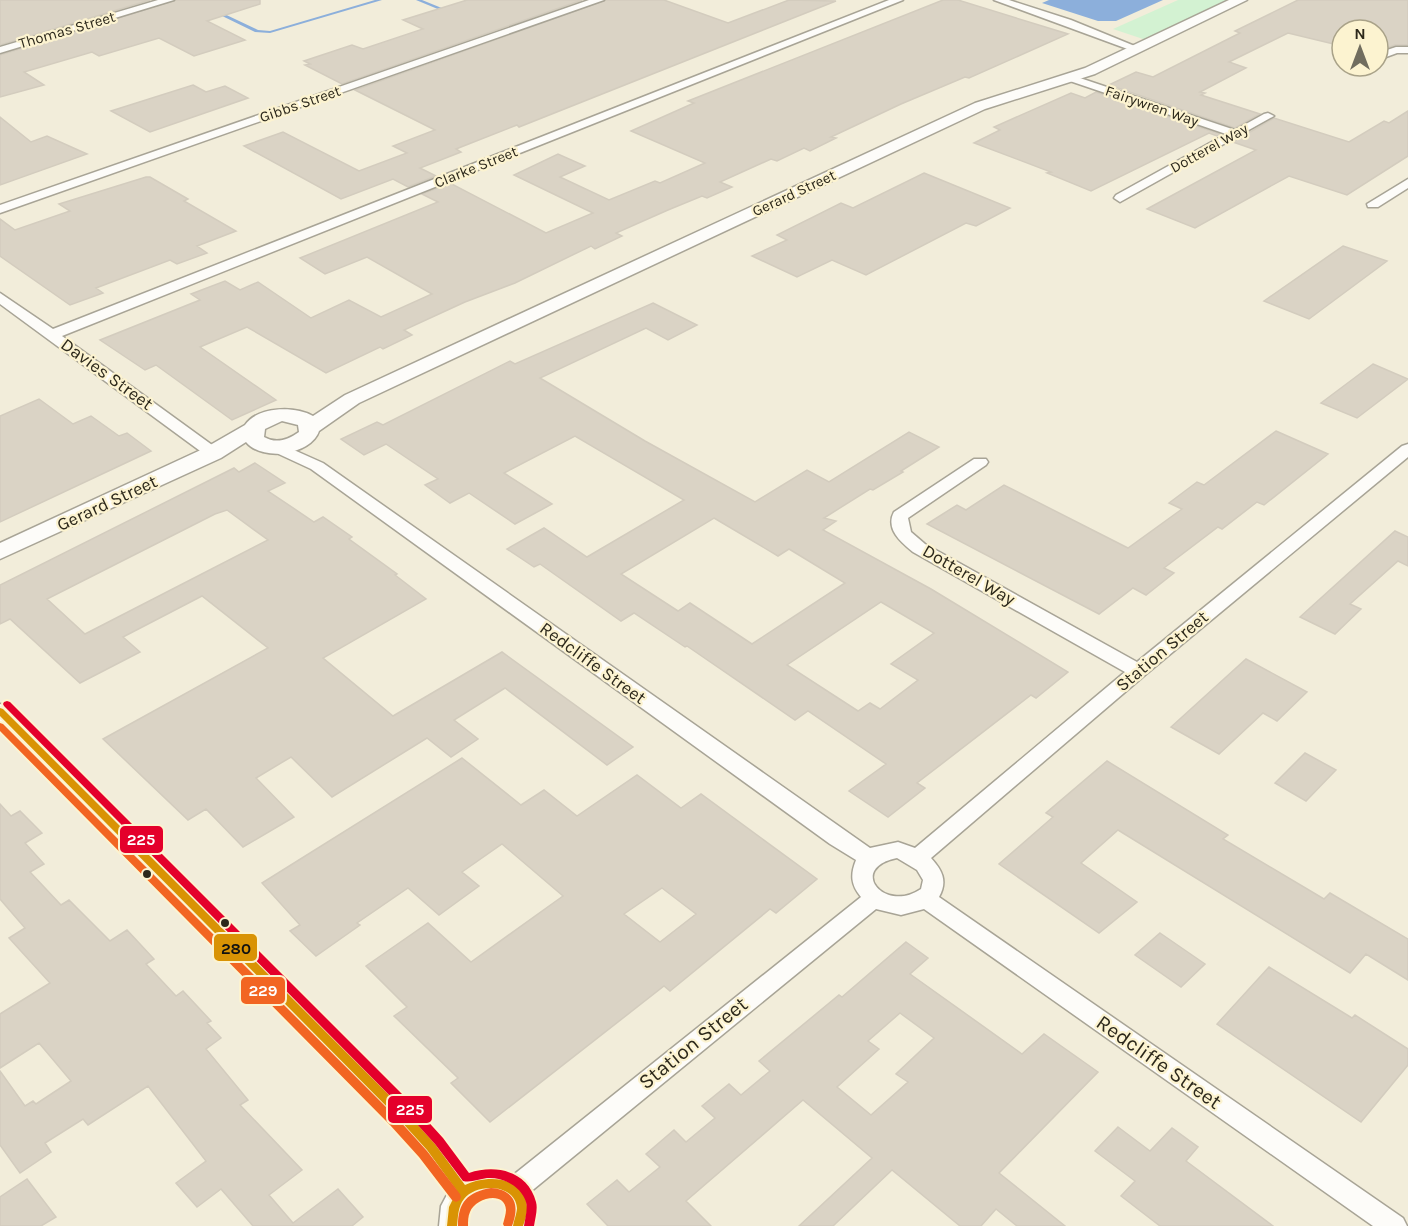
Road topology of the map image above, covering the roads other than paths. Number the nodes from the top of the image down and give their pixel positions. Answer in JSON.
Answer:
{"nodes":[{"id":1,"x":169,"y":0,"type":"edge"},
{"id":2,"x":600,"y":0,"type":"edge"},
{"id":3,"x":898,"y":0,"type":"edge"},
{"id":4,"x":999,"y":0,"type":"edge"},
{"id":5,"x":1240,"y":0,"type":"edge"},
{"id":6,"x":1143,"y":46,"type":"junction"},
{"id":7,"x":0,"y":50,"type":"edge"},
{"id":8,"x":1408,"y":50,"type":"edge"},
{"id":9,"x":1390,"y":52,"type":"edge"},
{"id":10,"x":1068,"y":77,"type":"junction"},
{"id":11,"x":1268,"y":116,"type":"dead end"},
{"id":12,"x":1236,"y":134,"type":"junction"},
{"id":13,"x":1407,"y":185,"type":"edge"},
{"id":14,"x":1120,"y":198,"type":"dead end"},
{"id":15,"x":1373,"y":204,"type":"dead end"},
{"id":16,"x":0,"y":209,"type":"edge"},
{"id":17,"x":0,"y":297,"type":"edge"},
{"id":18,"x":53,"y":334,"type":"junction"},
{"id":19,"x":352,"y":399,"type":"junction"},
{"id":20,"x":288,"y":415,"type":"junction"},
{"id":21,"x":308,"y":433,"type":"junction"},
{"id":22,"x":264,"y":441,"type":"junction"},
{"id":23,"x":1408,"y":449,"type":"edge"},
{"id":24,"x":213,"y":453,"type":"junction"},
{"id":25,"x":980,"y":462,"type":"dead end"},
{"id":26,"x":317,"y":466,"type":"junction"},
{"id":27,"x":0,"y":552,"type":"edge"},
{"id":28,"x":1138,"y":671,"type":"junction"},
{"id":29,"x":0,"y":711,"type":"edge"},
{"id":30,"x":918,"y":857,"type":"junction"},
{"id":31,"x":869,"y":858,"type":"junction"},
{"id":32,"x":925,"y":898,"type":"junction"},
{"id":33,"x":874,"y":899,"type":"junction"},
{"id":34,"x":514,"y":1190,"type":"junction"},
{"id":35,"x":464,"y":1191,"type":"junction"},
{"id":36,"x":453,"y":1226,"type":"edge"},
{"id":37,"x":518,"y":1226,"type":"edge"},
{"id":38,"x":1394,"y":1226,"type":"edge"}],
"edges":[{"from":1,"to":7,"type":"street","name":"Thomas Street"},
{"from":2,"to":16,"type":"street","name":"Gibbs Street"},
{"from":3,"to":18,"type":"street","name":"Clarke Street"},
{"from":4,"to":6,"type":"street"},
{"from":5,"to":6,"type":"street","name":"Gerard Street"},
{"from":6,"to":10,"type":"street","name":"Gerard Street"},
{"from":8,"to":9,"type":"street"},
{"from":10,"to":12,"type":"street","name":"Fairywren Way"},
{"from":10,"to":19,"type":"street","name":"Gerard Street"},
{"from":11,"to":12,"type":"street","name":"Dotterel Way"},
{"from":12,"to":14,"type":"street","name":"Dotterel Way"},
{"from":13,"to":15,"type":"street"},
{"from":17,"to":18,"type":"street","name":"Davies Street"},
{"from":18,"to":24,"type":"street","name":"Davies Street"},
{"from":19,"to":20,"type":"street","name":"Gerard Street"},
{"from":19,"to":21,"type":"street","name":"Gerard Street"},
{"from":20,"to":21,"type":"street"},
{"from":20,"to":22,"type":"street","name":"Gerard Street"},
{"from":21,"to":22,"type":"street","name":"Gerard Street"},
{"from":21,"to":26,"type":"street"},
{"from":22,"to":24,"type":"street","name":"Gerard Street"},
{"from":22,"to":26,"type":"street","name":"Redcliffe Street"},
{"from":23,"to":28,"type":"street","name":"Station Street"},
{"from":24,"to":27,"type":"street","name":"Gerard Street"},
{"from":25,"to":28,"type":"street","name":"Dotterel Way"},
{"from":26,"to":31,"type":"street","name":"Redcliffe Street"},
{"from":28,"to":30,"type":"street","name":"Station Street"},
{"from":29,"to":35,"type":"street"},
{"from":30,"to":31,"type":"street"},
{"from":30,"to":32,"type":"street"},
{"from":31,"to":33,"type":"street"},
{"from":32,"to":33,"type":"street"},
{"from":32,"to":38,"type":"street","name":"Redcliffe Street"},
{"from":33,"to":34,"type":"street","name":"Station Street"},
{"from":34,"to":35,"type":"street"},
{"from":34,"to":37,"type":"street"},
{"from":35,"to":36,"type":"street"}]}
